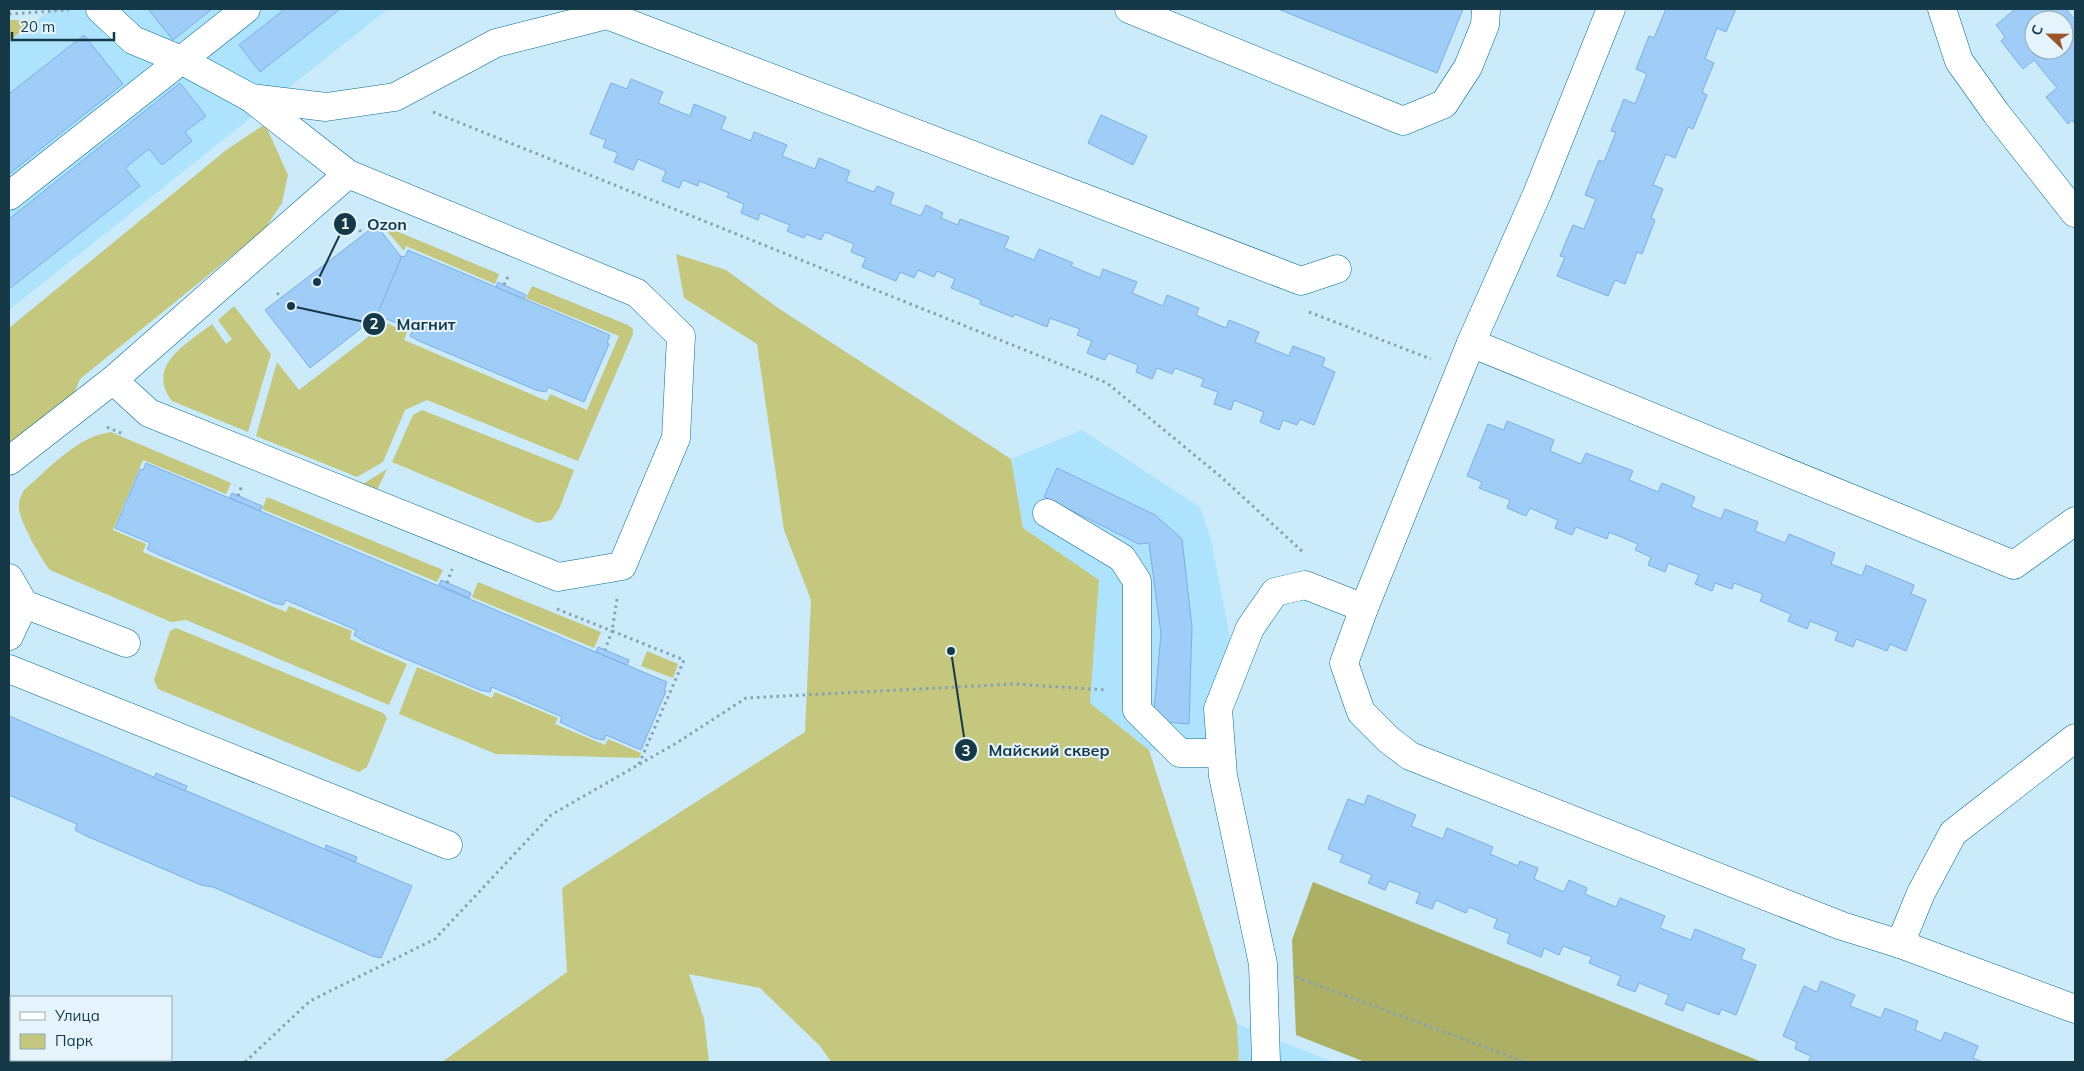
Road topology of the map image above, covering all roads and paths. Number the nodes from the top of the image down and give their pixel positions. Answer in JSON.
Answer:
{"nodes":[{"id":1,"x":100,"y":9,"type":"edge"},
{"id":2,"x":246,"y":9,"type":"edge"},
{"id":3,"x":1128,"y":9,"type":"edge"},
{"id":4,"x":1486,"y":9,"type":"edge"},
{"id":5,"x":1611,"y":9,"type":"edge"},
{"id":6,"x":1942,"y":9,"type":"edge"},
{"id":7,"x":181,"y":60,"type":"junction"},
{"id":8,"x":395,"y":97,"type":"junction"},
{"id":9,"x":251,"y":98,"type":"junction"},
{"id":10,"x":348,"y":174,"type":"junction"},
{"id":11,"x":9,"y":196,"type":"edge"},
{"id":12,"x":2075,"y":213,"type":"edge"},
{"id":13,"x":1337,"y":269,"type":"dead end"},
{"id":14,"x":510,"y":272,"type":"dead end"},
{"id":15,"x":504,"y":285,"type":"dead end"},
{"id":16,"x":277,"y":293,"type":"dead end"},
{"id":17,"x":282,"y":298,"type":"dead end"},
{"id":18,"x":1300,"y":308,"type":"dead end"},
{"id":19,"x":1471,"y":343,"type":"junction"},
{"id":20,"x":1460,"y":370,"type":"junction"},
{"id":21,"x":113,"y":380,"type":"junction"},
{"id":22,"x":9,"y":462,"type":"edge"},
{"id":23,"x":1046,"y":513,"type":"dead end"},
{"id":24,"x":2075,"y":521,"type":"edge"},
{"id":25,"x":622,"y":566,"type":"junction"},
{"id":26,"x":9,"y":578,"type":"edge"},
{"id":27,"x":1329,"y":594,"type":"junction"},
{"id":28,"x":24,"y":604,"type":"junction"},
{"id":29,"x":1364,"y":608,"type":"junction"},
{"id":30,"x":9,"y":636,"type":"edge"},
{"id":31,"x":126,"y":643,"type":"dead end"},
{"id":32,"x":9,"y":669,"type":"edge"},
{"id":33,"x":1135,"y":692,"type":"junction"},
{"id":34,"x":2075,"y":738,"type":"edge"},
{"id":35,"x":1221,"y":753,"type":"junction"},
{"id":36,"x":638,"y":765,"type":"junction"},
{"id":37,"x":448,"y":845,"type":"dead end"},
{"id":38,"x":1900,"y":944,"type":"junction"},
{"id":39,"x":1263,"y":964,"type":"junction"},
{"id":40,"x":2075,"y":1009,"type":"edge"},
{"id":41,"x":245,"y":1062,"type":"edge"},
{"id":42,"x":1266,"y":1062,"type":"edge"},
{"id":43,"x":1525,"y":1062,"type":"edge"}],
"edges":[{"from":1,"to":7,"type":"lane"},
{"from":2,"to":7,"type":"lane"},
{"from":3,"to":4,"type":"lane"},
{"from":5,"to":19,"type":"lane"},
{"from":6,"to":12,"type":"lane"},
{"from":7,"to":9,"type":"lane"},
{"from":7,"to":11,"type":"lane"},
{"from":8,"to":9,"type":"lane"},
{"from":8,"to":13,"type":"lane"},
{"from":8,"to":27,"type":"path"},
{"from":9,"to":10,"type":"lane"},
{"from":10,"to":21,"type":"lane"},
{"from":10,"to":25,"type":"lane"},
{"from":14,"to":15,"type":"path"},
{"from":16,"to":17,"type":"path"},
{"from":18,"to":20,"type":"path"},
{"from":19,"to":20,"type":"lane"},
{"from":19,"to":24,"type":"lane"},
{"from":20,"to":29,"type":"lane"},
{"from":21,"to":22,"type":"lane"},
{"from":21,"to":25,"type":"lane"},
{"from":23,"to":33,"type":"lane"},
{"from":25,"to":36,"type":"path"},
{"from":26,"to":28,"type":"lane"},
{"from":27,"to":29,"type":"lane"},
{"from":27,"to":35,"type":"lane"},
{"from":28,"to":30,"type":"lane"},
{"from":28,"to":31,"type":"lane"},
{"from":29,"to":38,"type":"lane"},
{"from":32,"to":37,"type":"lane"},
{"from":33,"to":35,"type":"lane"},
{"from":33,"to":36,"type":"path"},
{"from":34,"to":38,"type":"lane"},
{"from":35,"to":39,"type":"lane"},
{"from":36,"to":41,"type":"path"},
{"from":38,"to":40,"type":"lane"},
{"from":39,"to":42,"type":"lane"},
{"from":39,"to":43,"type":"path"}]}
